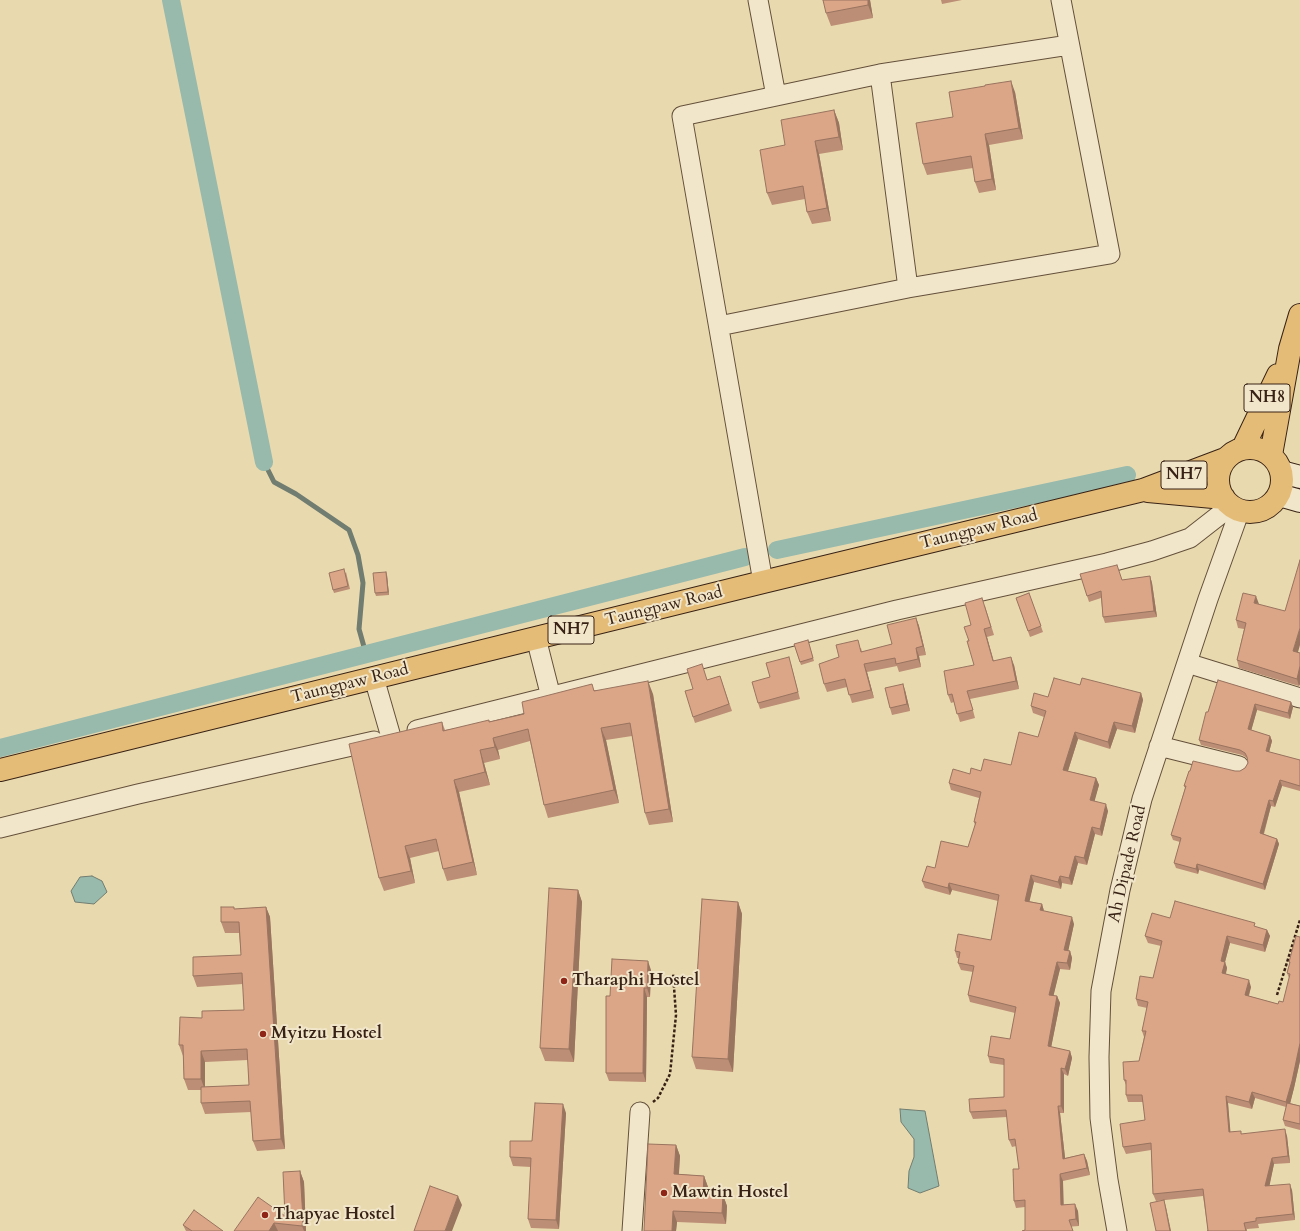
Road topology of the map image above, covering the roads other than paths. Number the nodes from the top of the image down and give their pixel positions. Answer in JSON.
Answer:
{"nodes":[{"id":1,"x":758,"y":0,"type":"edge"},
{"id":2,"x":1061,"y":0,"type":"edge"},
{"id":3,"x":1069,"y":45,"type":"junction"},
{"id":4,"x":880,"y":74,"type":"junction"},
{"id":5,"x":776,"y":96,"type":"junction"},
{"id":6,"x":908,"y":288,"type":"junction"},
{"id":7,"x":1300,"y":315,"type":"edge"},
{"id":8,"x":719,"y":326,"type":"junction"},
{"id":9,"x":1290,"y":348,"type":"junction"},
{"id":10,"x":1234,"y":454,"type":"junction"},
{"id":11,"x":1284,"y":468,"type":"edge"},
{"id":12,"x":1143,"y":490,"type":"junction"},
{"id":13,"x":1279,"y":495,"type":"junction"},
{"id":14,"x":1300,"y":501,"type":"edge"},
{"id":15,"x":1232,"y":505,"type":"junction"},
{"id":16,"x":763,"y":582,"type":"junction"},
{"id":17,"x":536,"y":638,"type":"junction"},
{"id":18,"x":1187,"y":664,"type":"junction"},
{"id":19,"x":374,"y":678,"type":"junction"},
{"id":20,"x":551,"y":697,"type":"junction"},
{"id":21,"x":1300,"y":698,"type":"edge"},
{"id":22,"x":391,"y":737,"type":"junction"},
{"id":23,"x":1159,"y":746,"type":"junction"},
{"id":24,"x":1239,"y":766,"type":"dead end"},
{"id":25,"x":0,"y":770,"type":"edge"},
{"id":26,"x":0,"y":828,"type":"edge"},
{"id":27,"x":640,"y":1112,"type":"road end"},
{"id":28,"x":632,"y":1231,"type":"edge"},
{"id":29,"x":1117,"y":1231,"type":"edge"}],
"edges":[{"from":1,"to":5,"type":"street"},
{"from":2,"to":3,"type":"street"},
{"from":3,"to":4,"type":"street"},
{"from":3,"to":6,"type":"street"},
{"from":4,"to":5,"type":"street"},
{"from":4,"to":6,"type":"street"},
{"from":5,"to":8,"type":"street"},
{"from":6,"to":8,"type":"street"},
{"from":7,"to":9,"type":"highway","number":"NH8"},
{"from":8,"to":16,"type":"street"},
{"from":9,"to":10,"type":"highway","number":"NH8"},
{"from":9,"to":11,"type":"highway","number":"NH8"},
{"from":10,"to":11,"type":"highway"},
{"from":10,"to":12,"type":"highway","name":"Taungpaw Road","number":"NH7"},
{"from":10,"to":15,"type":"highway"},
{"from":11,"to":13,"type":"highway"},
{"from":12,"to":15,"type":"highway","name":"Taungpaw Road","number":"NH7"},
{"from":12,"to":16,"type":"highway","name":"Taungpaw Road","number":"NH7"},
{"from":13,"to":14,"type":"main road"},
{"from":13,"to":15,"type":"highway"},
{"from":15,"to":18,"type":"street","name":"Ah Dipade Road"},
{"from":15,"to":20,"type":"street"},
{"from":16,"to":17,"type":"highway","name":"Taungpaw Road","number":"NH7"},
{"from":17,"to":19,"type":"highway","name":"Taungpaw Road","number":"NH7"},
{"from":17,"to":20,"type":"street"},
{"from":18,"to":21,"type":"street"},
{"from":18,"to":23,"type":"street","name":"Ah Dipade Road"},
{"from":19,"to":22,"type":"street"},
{"from":19,"to":25,"type":"highway","name":"Taungpaw Road","number":"NH7"},
{"from":20,"to":22,"type":"street"},
{"from":22,"to":26,"type":"street"},
{"from":23,"to":24,"type":"street"},
{"from":23,"to":29,"type":"street","name":"Ah Dipade Road"},
{"from":27,"to":28,"type":"street"}]}
